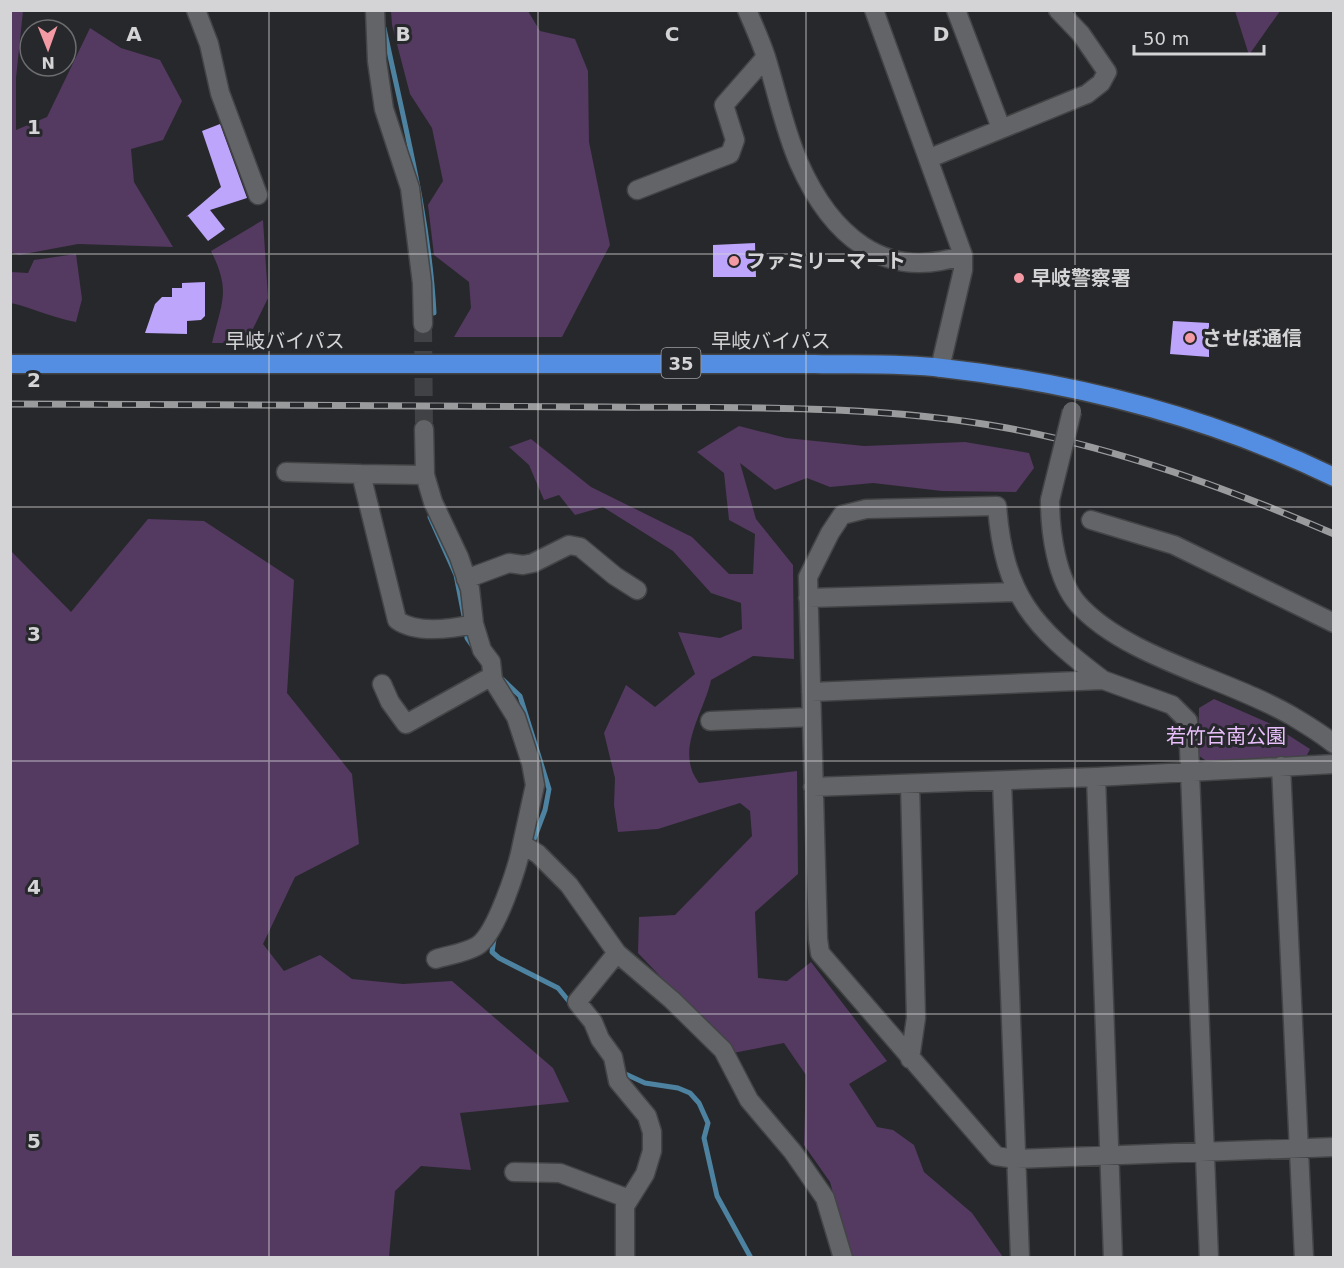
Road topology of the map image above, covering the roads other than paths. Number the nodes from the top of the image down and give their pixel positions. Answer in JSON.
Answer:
{"nodes":[{"id":1,"x":196,"y":10,"type":"edge"},
{"id":2,"x":375,"y":10,"type":"edge"},
{"id":3,"x":747,"y":10,"type":"edge"},
{"id":4,"x":874,"y":10,"type":"edge"},
{"id":5,"x":956,"y":10,"type":"edge"},
{"id":6,"x":1058,"y":10,"type":"edge"},
{"id":7,"x":766,"y":57,"type":"junction"},
{"id":8,"x":1001,"y":128,"type":"junction"},
{"id":9,"x":930,"y":158,"type":"junction"},
{"id":10,"x":637,"y":190,"type":"dead end"},
{"id":11,"x":258,"y":195,"type":"dead end"},
{"id":12,"x":963,"y":255,"type":"junction"},
{"id":13,"x":423,"y":324,"type":"tunnel mouth"},
{"id":14,"x":10,"y":364,"type":"edge"},
{"id":15,"x":940,"y":368,"type":"junction"},
{"id":16,"x":1076,"y":388,"type":"junction"},
{"id":17,"x":424,"y":429,"type":"tunnel mouth"},
{"id":18,"x":286,"y":472,"type":"dead end"},
{"id":19,"x":361,"y":474,"type":"junction"},
{"id":20,"x":425,"y":475,"type":"junction"},
{"id":21,"x":1334,"y":477,"type":"edge"},
{"id":22,"x":1092,"y":520,"type":"dead end"},
{"id":23,"x":466,"y":579,"type":"junction"},
{"id":24,"x":637,"y":590,"type":"dead end"},
{"id":25,"x":1017,"y":592,"type":"junction"},
{"id":26,"x":808,"y":598,"type":"junction"},
{"id":27,"x":1334,"y":623,"type":"edge"},
{"id":28,"x":466,"y":626,"type":"junction"},
{"id":29,"x":492,"y":671,"type":"junction"},
{"id":30,"x":1103,"y":680,"type":"junction"},
{"id":31,"x":382,"y":684,"type":"dead end"},
{"id":32,"x":810,"y":692,"type":"junction"},
{"id":33,"x":811,"y":717,"type":"junction"},
{"id":34,"x":710,"y":721,"type":"dead end"},
{"id":35,"x":1334,"y":744,"type":"edge"},
{"id":36,"x":1334,"y":764,"type":"edge"},
{"id":37,"x":1281,"y":766,"type":"junction"},
{"id":38,"x":1190,"y":771,"type":"junction"},
{"id":39,"x":1096,"y":777,"type":"junction"},
{"id":40,"x":1002,"y":781,"type":"junction"},
{"id":41,"x":910,"y":784,"type":"junction"},
{"id":42,"x":813,"y":787,"type":"junction"},
{"id":43,"x":522,"y":844,"type":"junction"},
{"id":44,"x":616,"y":953,"type":"junction"},
{"id":45,"x":436,"y":959,"type":"dead end"},
{"id":46,"x":910,"y":1059,"type":"junction"},
{"id":47,"x":1334,"y":1147,"type":"edge"},
{"id":48,"x":1298,"y":1149,"type":"junction"},
{"id":49,"x":1205,"y":1152,"type":"junction"},
{"id":50,"x":1111,"y":1156,"type":"junction"},
{"id":51,"x":1016,"y":1159,"type":"junction"},
{"id":52,"x":514,"y":1172,"type":"dead end"},
{"id":53,"x":629,"y":1199,"type":"junction"},
{"id":54,"x":625,"y":1257,"type":"edge"},
{"id":55,"x":843,"y":1257,"type":"edge"},
{"id":56,"x":1020,"y":1257,"type":"edge"},
{"id":57,"x":1113,"y":1257,"type":"edge"},
{"id":58,"x":1209,"y":1257,"type":"edge"},
{"id":59,"x":1304,"y":1257,"type":"edge"}],
"edges":[{"from":1,"to":11,"type":"street"},
{"from":2,"to":13,"type":"street"},
{"from":3,"to":7,"type":"street"},
{"from":4,"to":9,"type":"street"},
{"from":5,"to":8,"type":"street"},
{"from":6,"to":8,"type":"street"},
{"from":7,"to":10,"type":"street"},
{"from":7,"to":12,"type":"street"},
{"from":8,"to":9,"type":"street"},
{"from":9,"to":12,"type":"street"},
{"from":12,"to":15,"type":"street"},
{"from":14,"to":15,"type":"highway","name":"早岐バイパス","number":"35"},
{"from":15,"to":16,"type":"highway","name":"早岐バイパス","number":"35"},
{"from":16,"to":21,"type":"highway","name":"早岐バイパス","number":"35"},
{"from":16,"to":35,"type":"street","bridge":true},
{"from":17,"to":20,"type":"street"},
{"from":18,"to":19,"type":"street"},
{"from":19,"to":20,"type":"street"},
{"from":19,"to":28,"type":"street"},
{"from":20,"to":23,"type":"street"},
{"from":22,"to":27,"type":"street"},
{"from":23,"to":24,"type":"street"},
{"from":23,"to":28,"type":"street"},
{"from":25,"to":26,"type":"street"},
{"from":25,"to":26,"type":"street"},
{"from":25,"to":30,"type":"street"},
{"from":26,"to":32,"type":"street"},
{"from":28,"to":29,"type":"street"},
{"from":29,"to":31,"type":"street"},
{"from":29,"to":43,"type":"street"},
{"from":30,"to":32,"type":"street"},
{"from":30,"to":38,"type":"street"},
{"from":32,"to":33,"type":"street"},
{"from":33,"to":34,"type":"street"},
{"from":33,"to":42,"type":"street"},
{"from":36,"to":37,"type":"street"},
{"from":37,"to":38,"type":"street"},
{"from":37,"to":48,"type":"street"},
{"from":38,"to":39,"type":"street"},
{"from":38,"to":49,"type":"street"},
{"from":39,"to":40,"type":"street"},
{"from":39,"to":50,"type":"street"},
{"from":40,"to":41,"type":"street"},
{"from":40,"to":51,"type":"street"},
{"from":41,"to":42,"type":"street"},
{"from":41,"to":46,"type":"street"},
{"from":42,"to":46,"type":"street"},
{"from":43,"to":44,"type":"street"},
{"from":43,"to":45,"type":"street"},
{"from":44,"to":53,"type":"street"},
{"from":44,"to":55,"type":"street"},
{"from":46,"to":51,"type":"street"},
{"from":47,"to":48,"type":"street"},
{"from":48,"to":49,"type":"street"},
{"from":48,"to":59,"type":"street"},
{"from":49,"to":50,"type":"street"},
{"from":49,"to":58,"type":"street"},
{"from":50,"to":51,"type":"street"},
{"from":50,"to":57,"type":"street"},
{"from":51,"to":56,"type":"street"},
{"from":52,"to":53,"type":"street"},
{"from":53,"to":54,"type":"street"}]}
